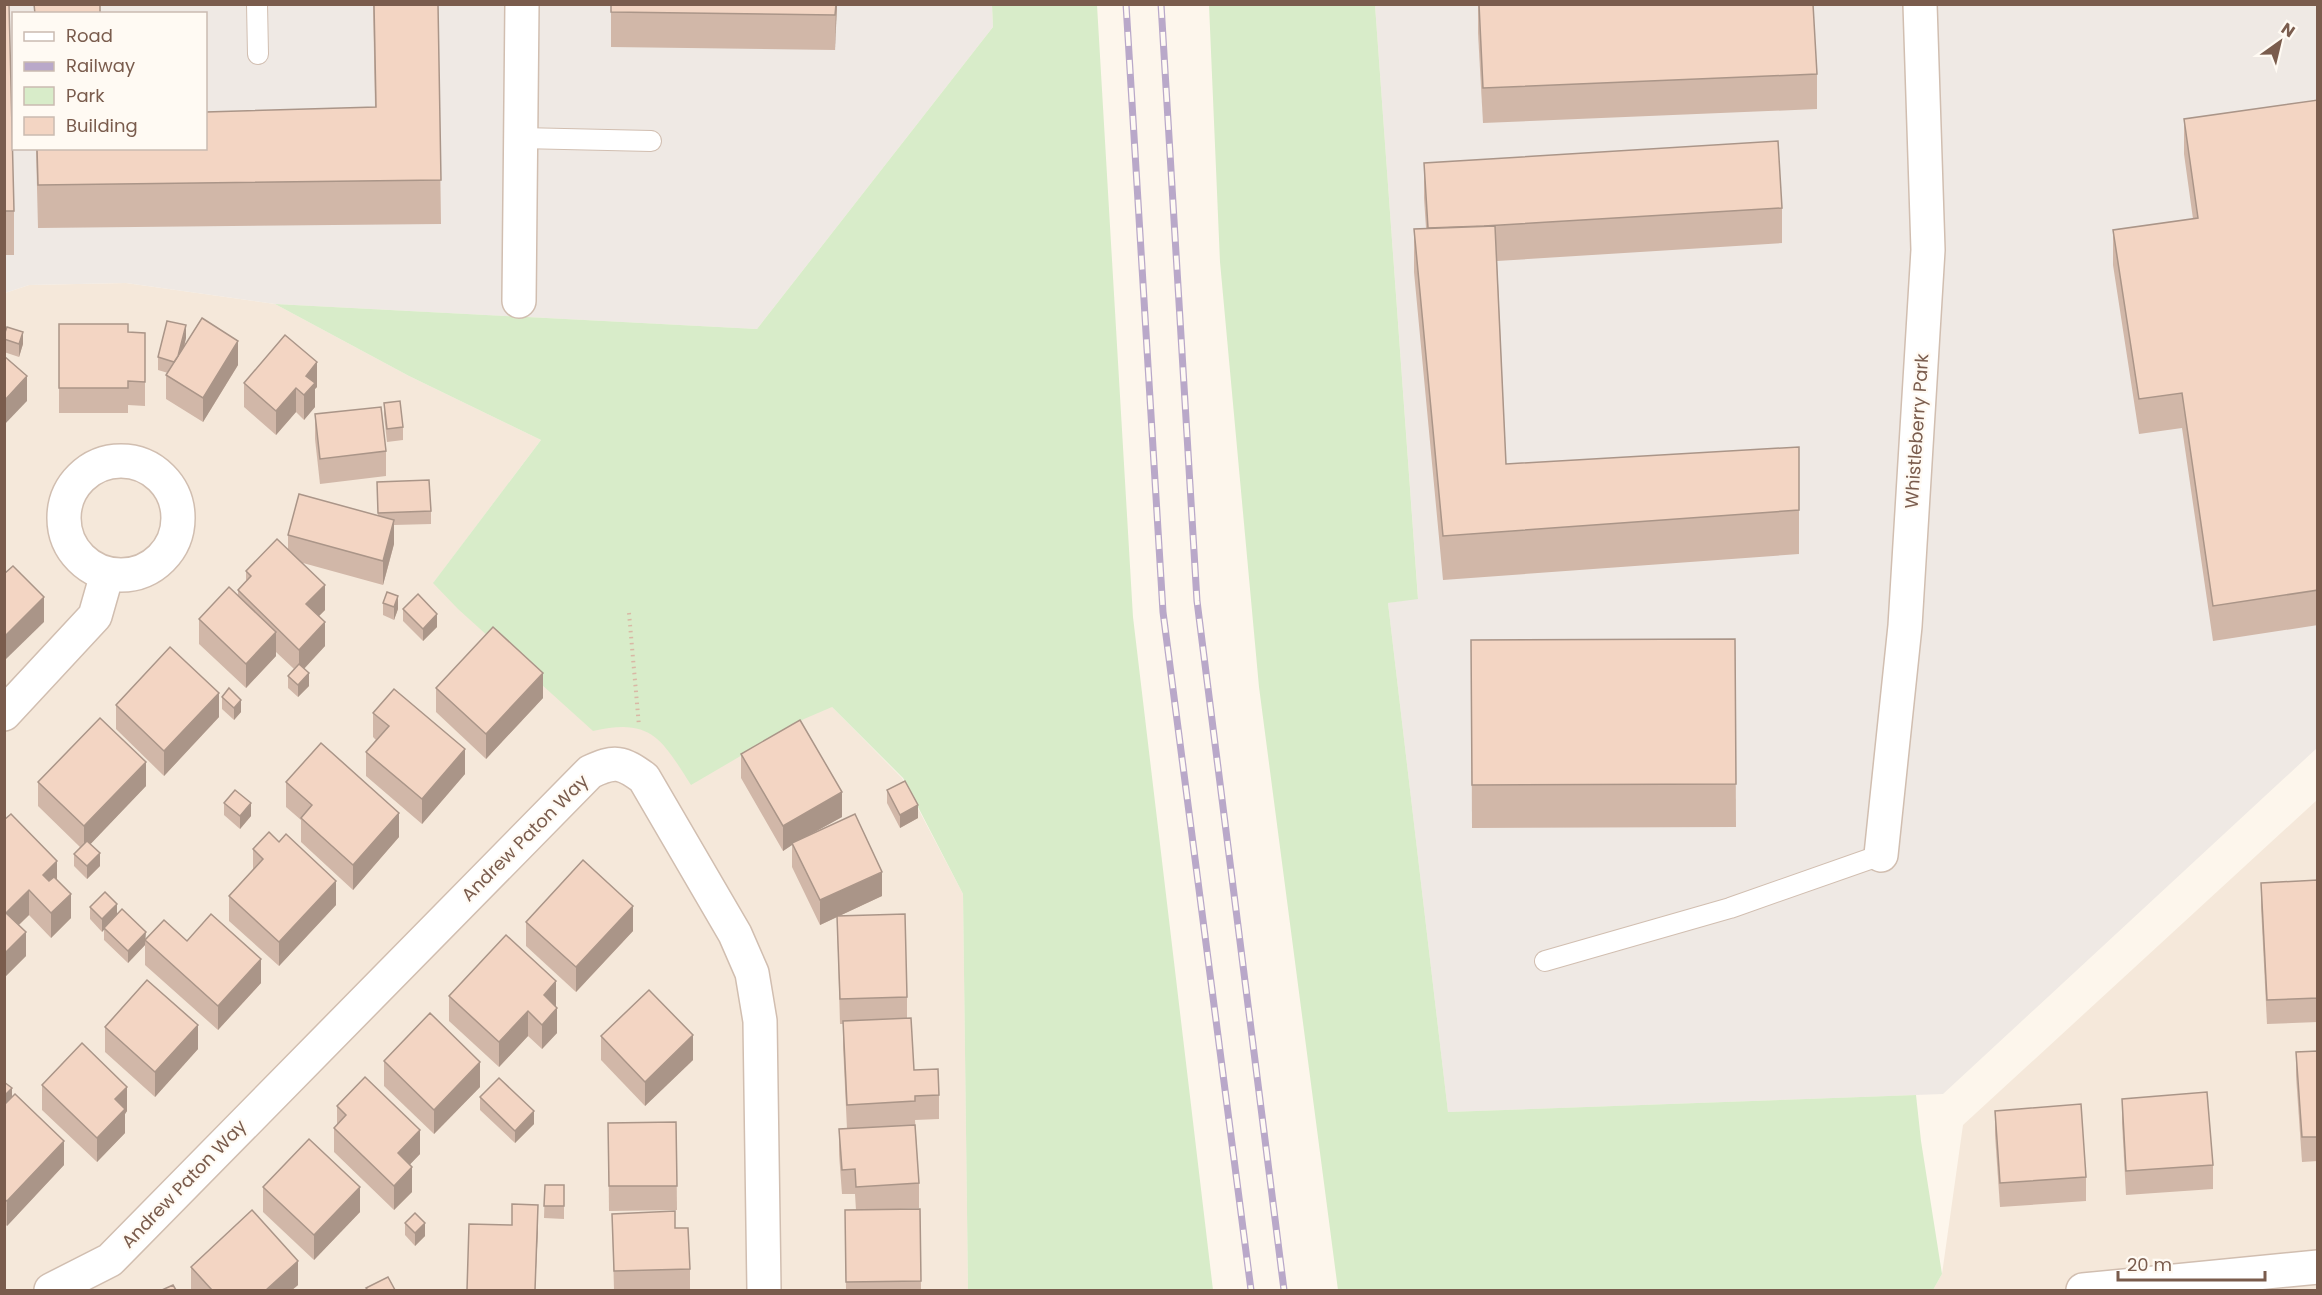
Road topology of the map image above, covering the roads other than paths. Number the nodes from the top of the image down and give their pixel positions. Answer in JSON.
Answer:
{"nodes":[{"id":1,"x":257,"y":4,"type":"edge"},
{"id":2,"x":522,"y":4,"type":"edge"},
{"id":3,"x":1920,"y":4,"type":"edge"},
{"id":4,"x":258,"y":54,"type":"dead end"},
{"id":5,"x":520,"y":138,"type":"junction"},
{"id":6,"x":651,"y":141,"type":"dead end"},
{"id":7,"x":519,"y":301,"type":"dead end"},
{"id":8,"x":107,"y":574,"type":"dead end"},
{"id":9,"x":4,"y":714,"type":"edge"},
{"id":10,"x":1881,"y":855,"type":"joint"},
{"id":11,"x":1545,"y":961,"type":"dead end"},
{"id":12,"x":2318,"y":1267,"type":"edge"},
{"id":13,"x":51,"y":1290,"type":"edge"},
{"id":14,"x":764,"y":1290,"type":"edge"},
{"id":15,"x":2083,"y":1290,"type":"edge"}],
"edges":[{"from":1,"to":4,"type":"lane"},
{"from":2,"to":5,"type":"street"},
{"from":3,"to":10,"type":"street","name":"Whistleberry Park"},
{"from":5,"to":6,"type":"lane"},
{"from":5,"to":7,"type":"street"},
{"from":8,"to":9,"type":"street"},
{"from":10,"to":11,"type":"lane"},
{"from":12,"to":15,"type":"street"},
{"from":13,"to":14,"type":"street","name":"Andrew Paton Way"}]}
